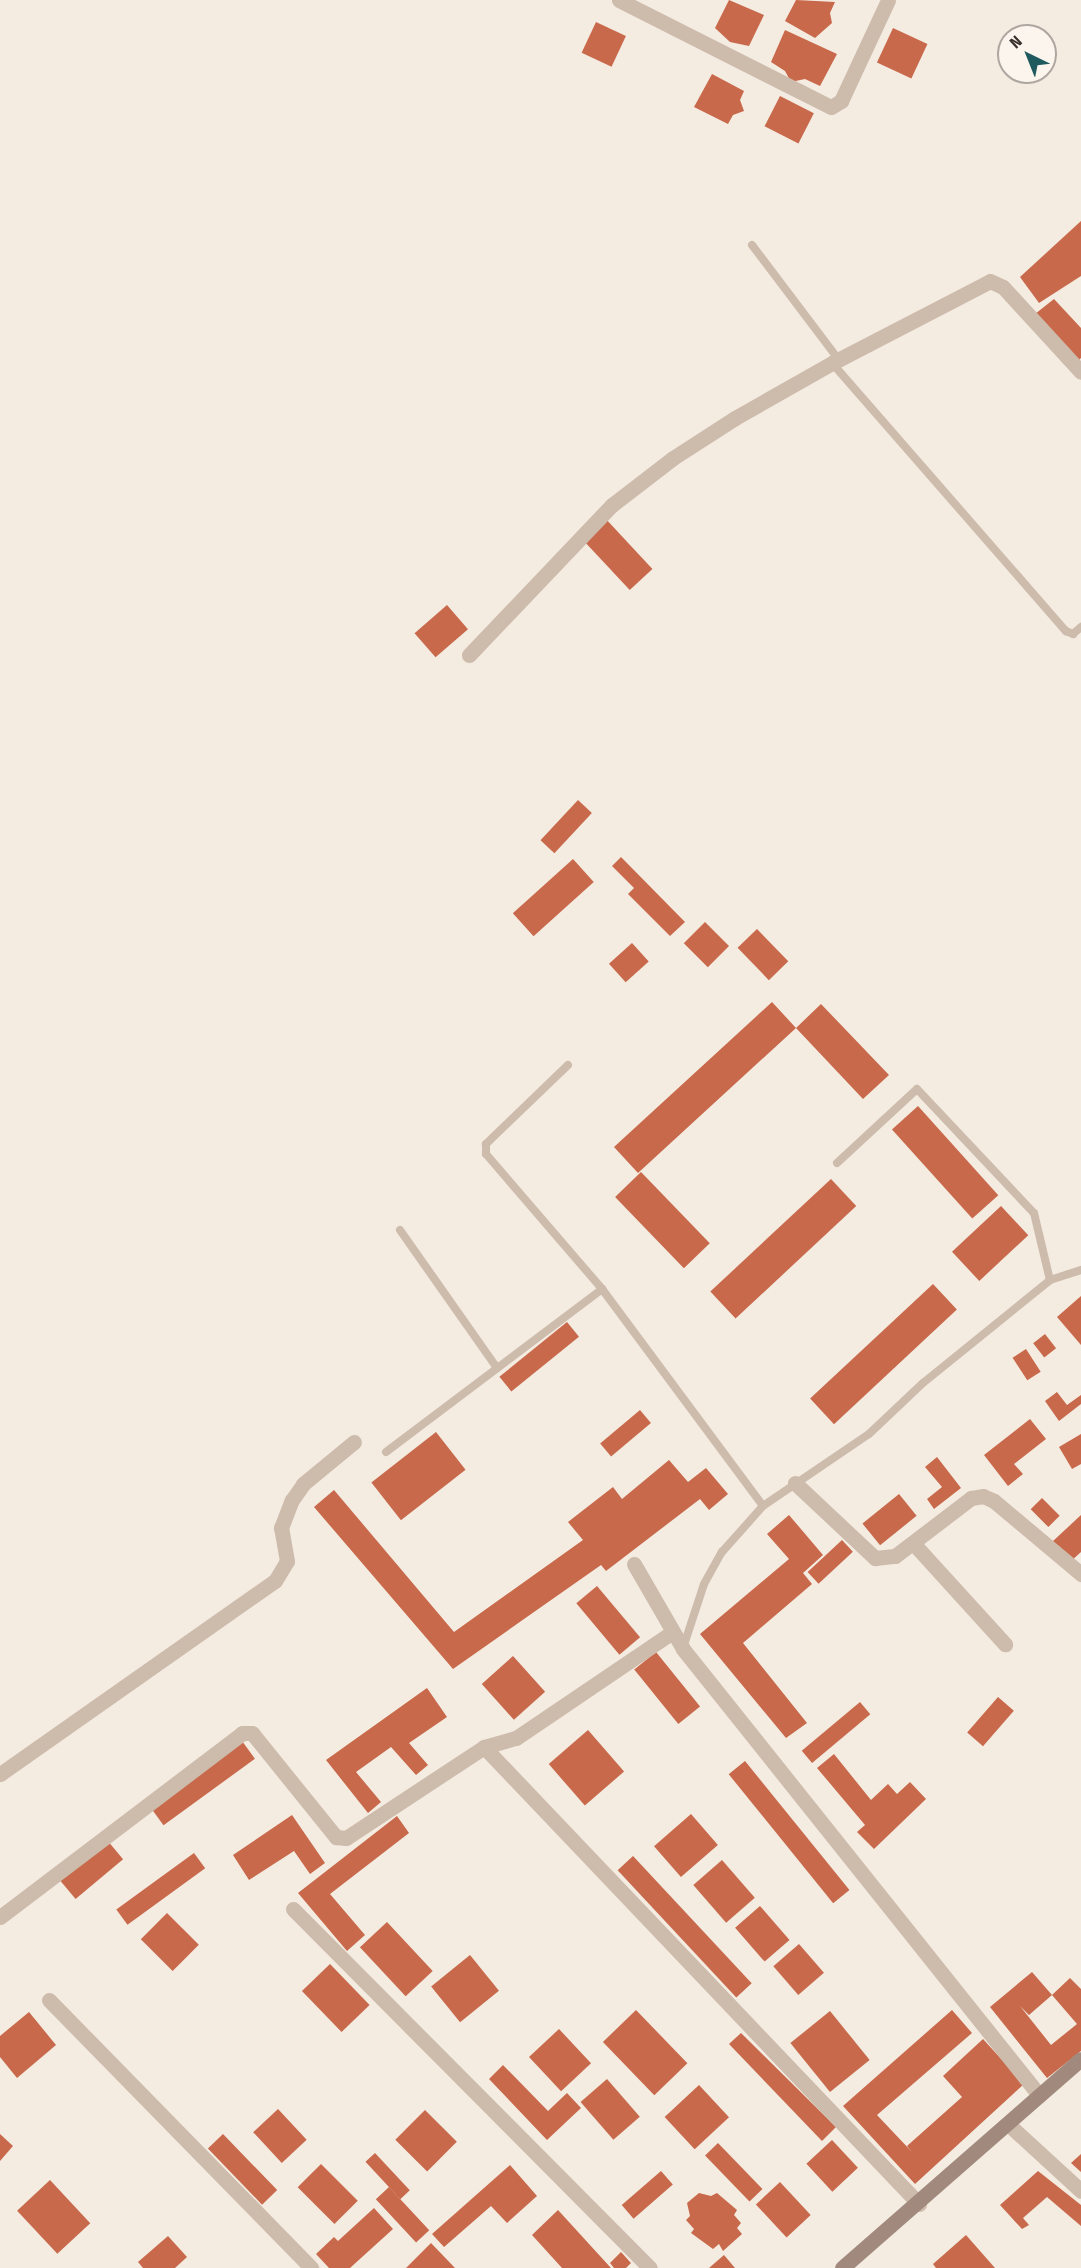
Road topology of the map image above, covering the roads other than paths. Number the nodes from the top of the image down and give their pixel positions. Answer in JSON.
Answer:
{"nodes":[{"id":1,"x":619,"y":0,"type":"edge"},
{"id":2,"x":888,"y":0,"type":"edge"},
{"id":3,"x":752,"y":245,"type":"dead end"},
{"id":4,"x":836,"y":362,"type":"junction"},
{"id":5,"x":1081,"y":372,"type":"edge"},
{"id":6,"x":1081,"y":627,"type":"edge"},
{"id":7,"x":469,"y":655,"type":"dead end"},
{"id":8,"x":568,"y":1065,"type":"dead end"},
{"id":9,"x":837,"y":1163,"type":"dead end"},
{"id":10,"x":400,"y":1230,"type":"dead end"},
{"id":11,"x":1081,"y":1270,"type":"edge"},
{"id":12,"x":1050,"y":1280,"type":"junction"},
{"id":13,"x":602,"y":1288,"type":"junction"},
{"id":14,"x":496,"y":1368,"type":"junction"},
{"id":15,"x":354,"y":1442,"type":"dead end"},
{"id":16,"x":386,"y":1452,"type":"dead end"},
{"id":17,"x":795,"y":1483,"type":"junction"},
{"id":18,"x":763,"y":1506,"type":"junction"},
{"id":19,"x":913,"y":1543,"type":"junction"},
{"id":20,"x":634,"y":1564,"type":"dead end"},
{"id":21,"x":1081,"y":1574,"type":"edge"},
{"id":22,"x":671,"y":1633,"type":"junction"},
{"id":23,"x":1005,"y":1644,"type":"dead end"},
{"id":24,"x":682,"y":1649,"type":"junction"},
{"id":25,"x":484,"y":1747,"type":"junction"},
{"id":26,"x":0,"y":1774,"type":"edge"},
{"id":27,"x":293,"y":1909,"type":"dead end"},
{"id":28,"x":0,"y":1917,"type":"edge"},
{"id":29,"x":49,"y":2000,"type":"dead end"},
{"id":30,"x":1081,"y":2059,"type":"edge"},
{"id":31,"x":1039,"y":2095,"type":"junction"},
{"id":32,"x":1008,"y":2124,"type":"junction"},
{"id":33,"x":1081,"y":2191,"type":"edge"},
{"id":34,"x":919,"y":2204,"type":"junction"},
{"id":35,"x":311,"y":2268,"type":"edge"},
{"id":36,"x":650,"y":2268,"type":"edge"},
{"id":37,"x":842,"y":2268,"type":"edge"}],
"edges":[{"from":1,"to":2,"type":"street"},
{"from":3,"to":4,"type":"lane"},
{"from":4,"to":5,"type":"street"},
{"from":4,"to":6,"type":"lane"},
{"from":4,"to":7,"type":"street"},
{"from":8,"to":13,"type":"lane"},
{"from":9,"to":12,"type":"lane"},
{"from":10,"to":14,"type":"lane"},
{"from":11,"to":12,"type":"lane"},
{"from":12,"to":17,"type":"lane"},
{"from":13,"to":14,"type":"lane"},
{"from":13,"to":18,"type":"lane"},
{"from":14,"to":16,"type":"lane"},
{"from":15,"to":26,"type":"street"},
{"from":17,"to":18,"type":"lane"},
{"from":17,"to":19,"type":"street"},
{"from":18,"to":24,"type":"lane"},
{"from":19,"to":21,"type":"street"},
{"from":19,"to":23,"type":"street"},
{"from":20,"to":22,"type":"street"},
{"from":22,"to":24,"type":"street"},
{"from":22,"to":25,"type":"street"},
{"from":24,"to":31,"type":"street"},
{"from":25,"to":28,"type":"street"},
{"from":25,"to":34,"type":"street"},
{"from":27,"to":36,"type":"street"},
{"from":29,"to":35,"type":"street"},
{"from":30,"to":31,"type":"main road"},
{"from":31,"to":32,"type":"main road"},
{"from":32,"to":33,"type":"street"},
{"from":32,"to":34,"type":"main road"},
{"from":34,"to":37,"type":"main road"}]}
